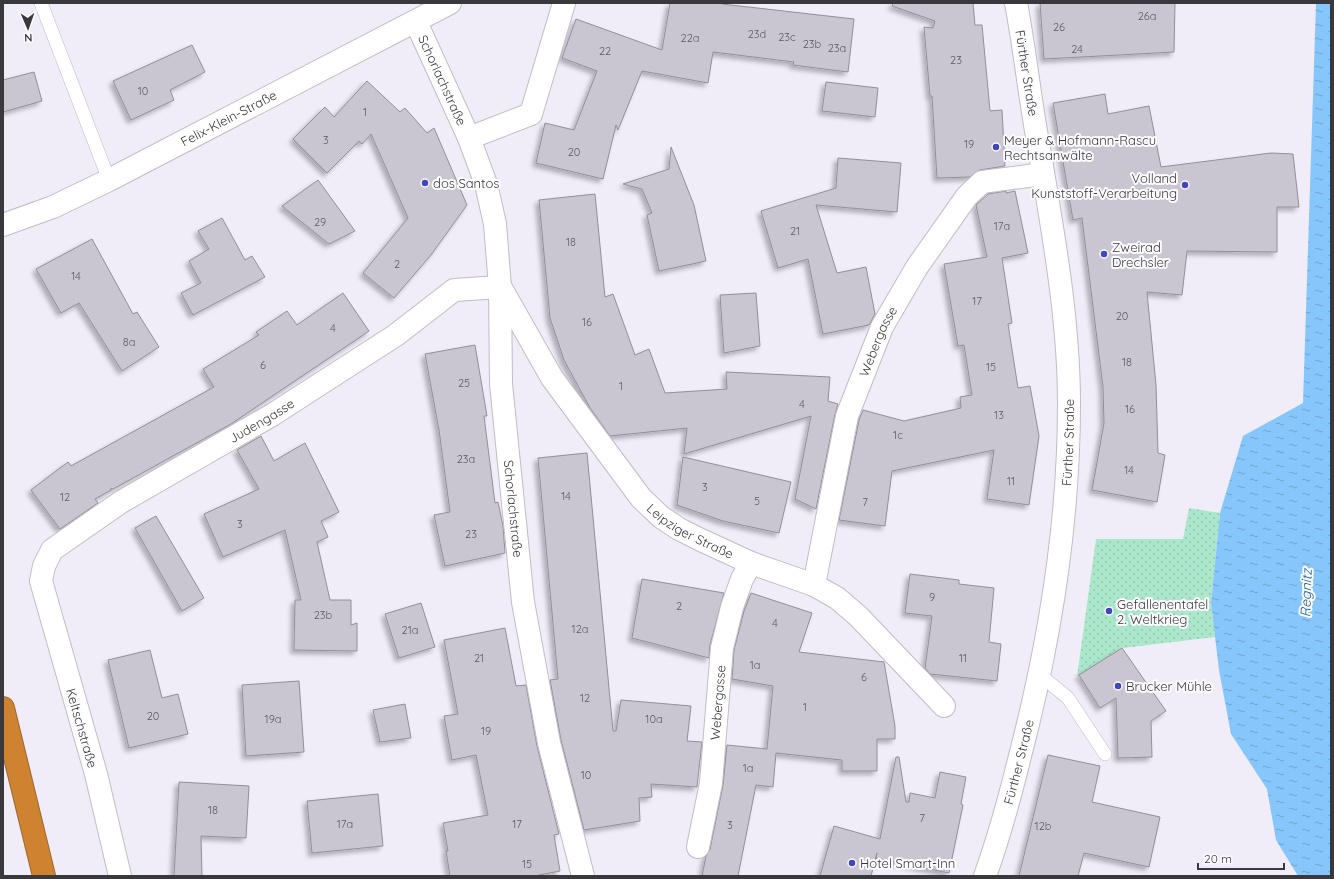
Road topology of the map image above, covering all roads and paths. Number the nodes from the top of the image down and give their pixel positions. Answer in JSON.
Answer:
{"nodes":[{"id":1,"x":41,"y":3,"type":"edge"},
{"id":2,"x":450,"y":3,"type":"edge"},
{"id":3,"x":564,"y":3,"type":"edge"},
{"id":4,"x":1016,"y":3,"type":"edge"},
{"id":5,"x":420,"y":14,"type":"edge"},
{"id":6,"x":469,"y":138,"type":"junction"},
{"id":7,"x":1043,"y":174,"type":"junction"},
{"id":8,"x":109,"y":180,"type":"junction"},
{"id":9,"x":3,"y":224,"type":"edge"},
{"id":10,"x":500,"y":287,"type":"junction"},
{"id":11,"x":751,"y":562,"type":"junction"},
{"id":12,"x":41,"y":581,"type":"joint"},
{"id":13,"x":814,"y":585,"type":"junction"},
{"id":14,"x":1040,"y":675,"type":"junction"},
{"id":15,"x":944,"y":706,"type":"dead end"},
{"id":16,"x":3,"y":708,"type":"edge"},
{"id":17,"x":1105,"y":754,"type":"dead end"},
{"id":18,"x":698,"y":847,"type":"dead end"},
{"id":19,"x":579,"y":875,"type":"edge"},
{"id":20,"x":44,"y":876,"type":"edge"},
{"id":21,"x":120,"y":876,"type":"edge"},
{"id":22,"x":985,"y":876,"type":"edge"}],
"edges":[{"from":1,"to":8,"type":"lane"},
{"from":2,"to":5,"type":"street","name":"Felix-Klein-Straße"},
{"from":3,"to":6,"type":"street","name":"Schorlachstraße"},
{"from":4,"to":7,"type":"street","name":"Fürther Straße"},
{"from":5,"to":6,"type":"street","name":"Schorlachstraße"},
{"from":5,"to":8,"type":"street","name":"Felix-Klein-Straße"},
{"from":6,"to":10,"type":"street","name":"Schorlachstraße"},
{"from":7,"to":13,"type":"street","name":"Webergasse"},
{"from":7,"to":14,"type":"street","name":"Fürther Straße"},
{"from":8,"to":9,"type":"street","name":"Felix-Klein-Straße"},
{"from":10,"to":11,"type":"street","name":"Leipziger Straße"},
{"from":10,"to":12,"type":"street","name":"Judengasse"},
{"from":10,"to":19,"type":"street","name":"Schorlachstraße"},
{"from":11,"to":13,"type":"street","name":"Leipziger Straße"},
{"from":11,"to":18,"type":"street","name":"Webergasse"},
{"from":12,"to":21,"type":"street","name":"Keltschstraße"},
{"from":13,"to":15,"type":"street","name":"Leipziger Straße"},
{"from":14,"to":17,"type":"lane"},
{"from":14,"to":22,"type":"street","name":"Fürther Straße"},
{"from":16,"to":20,"type":"highway"}]}
